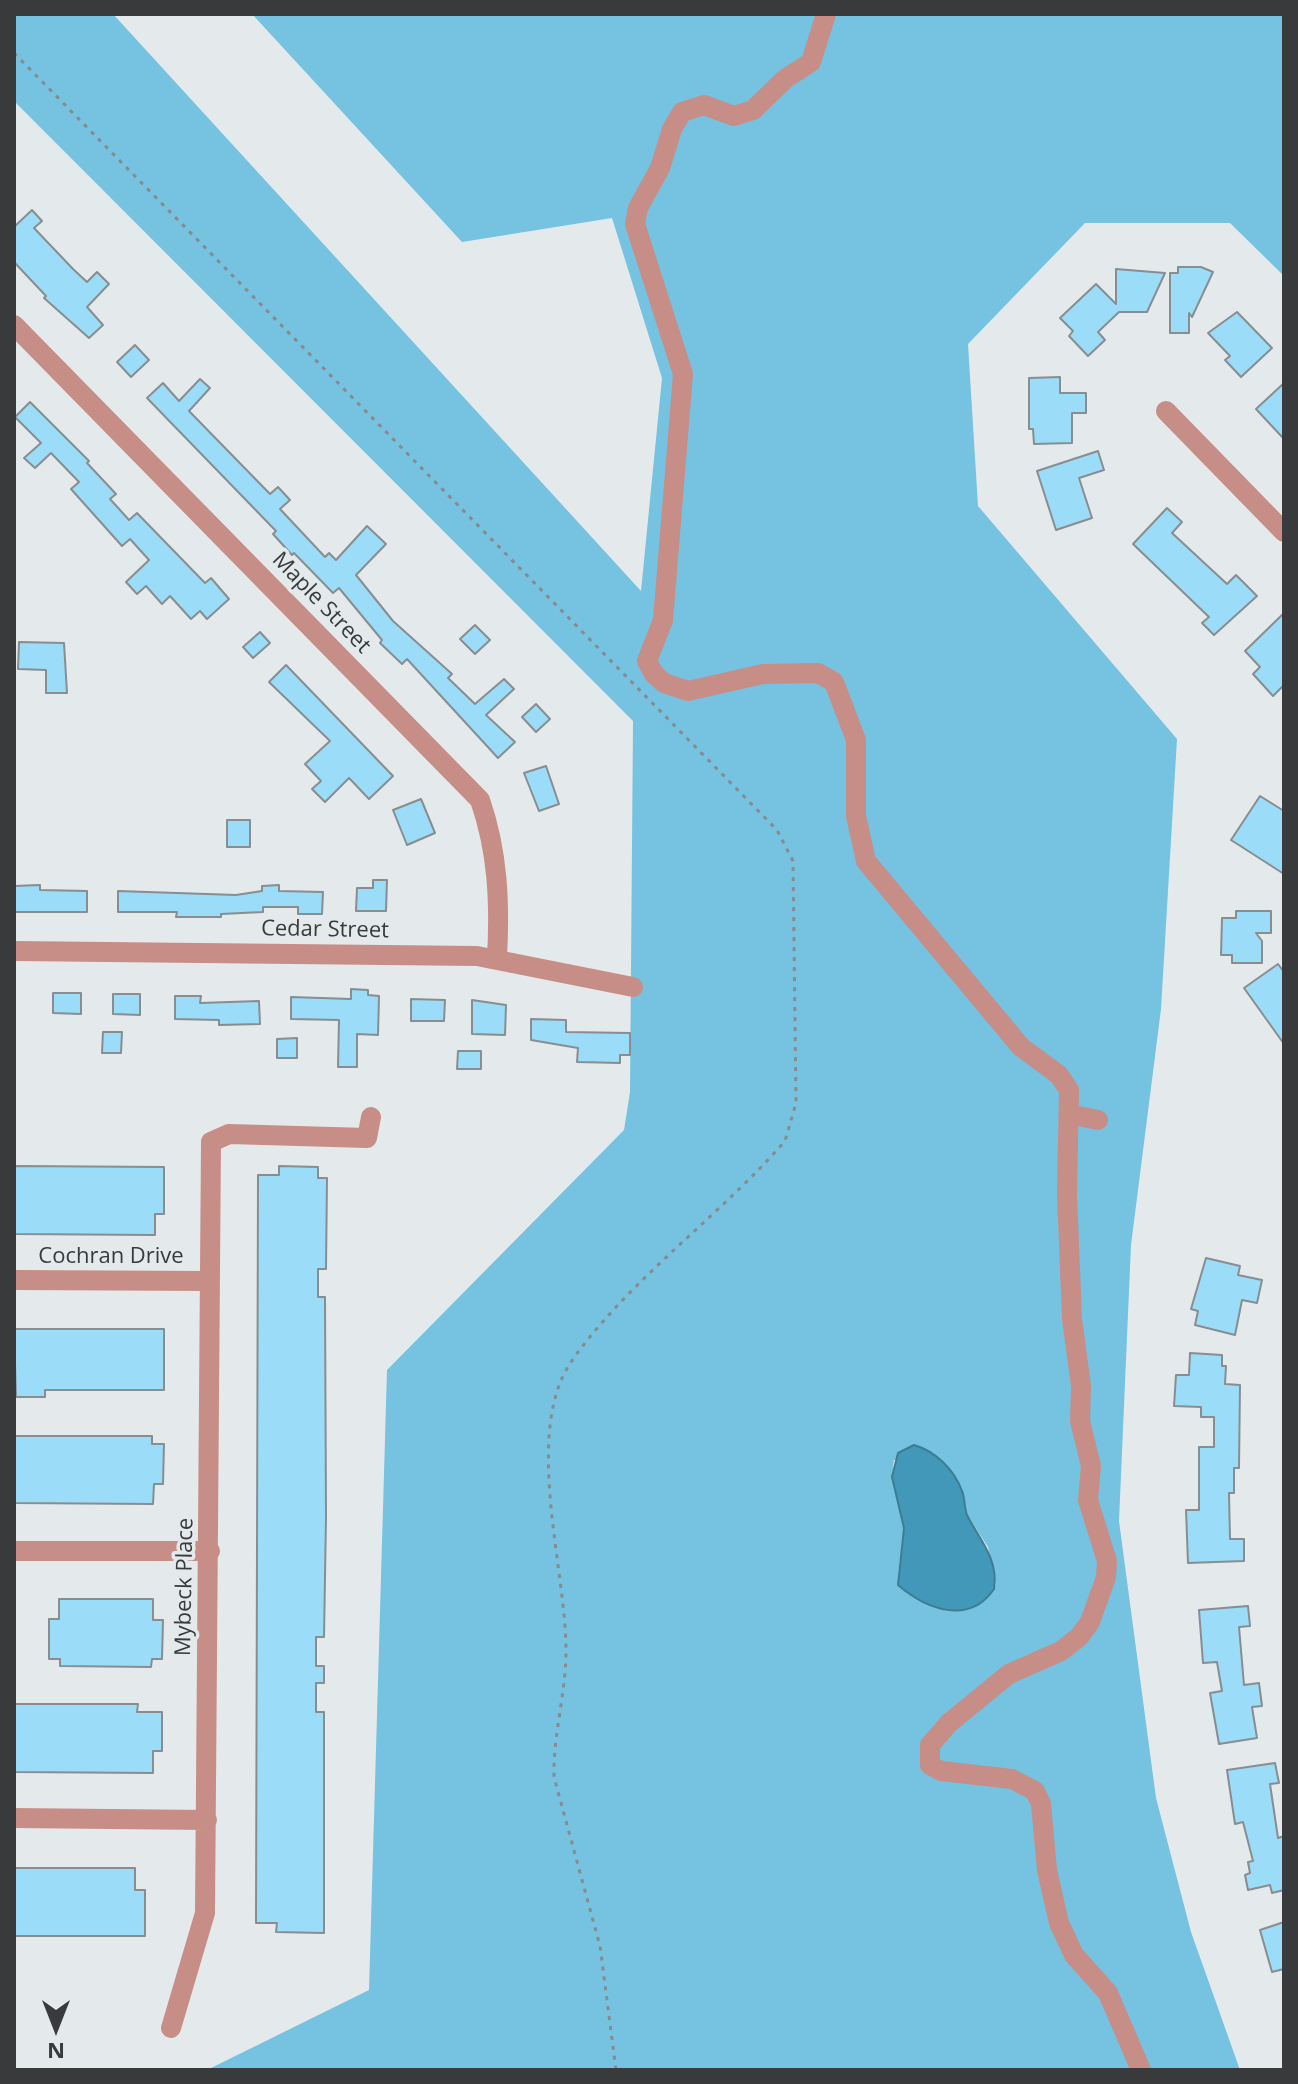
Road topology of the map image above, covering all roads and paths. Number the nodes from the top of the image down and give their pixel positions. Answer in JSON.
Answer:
{"nodes":[{"id":1,"x":826,"y":14,"type":"edge"},
{"id":2,"x":14,"y":53,"type":"edge"},
{"id":3,"x":14,"y":325,"type":"edge"},
{"id":4,"x":1166,"y":411,"type":"dead end"},
{"id":5,"x":1284,"y":532,"type":"edge"},
{"id":6,"x":14,"y":951,"type":"edge"},
{"id":7,"x":497,"y":958,"type":"junction"},
{"id":8,"x":633,"y":987,"type":"dead end"},
{"id":9,"x":1069,"y":1114,"type":"junction"},
{"id":10,"x":371,"y":1117,"type":"dead end"},
{"id":11,"x":1098,"y":1120,"type":"dead end"},
{"id":12,"x":14,"y":1280,"type":"edge"},
{"id":13,"x":208,"y":1281,"type":"junction"},
{"id":14,"x":14,"y":1551,"type":"edge"},
{"id":15,"x":210,"y":1551,"type":"junction"},
{"id":16,"x":14,"y":1818,"type":"edge"},
{"id":17,"x":207,"y":1820,"type":"junction"},
{"id":18,"x":171,"y":2028,"type":"dead end"},
{"id":19,"x":616,"y":2070,"type":"edge"},
{"id":20,"x":1141,"y":2070,"type":"edge"}],
"edges":[{"from":1,"to":9,"type":"street"},
{"from":2,"to":19,"type":"path"},
{"from":3,"to":7,"type":"street","name":"Maple Street"},
{"from":4,"to":5,"type":"street"},
{"from":6,"to":7,"type":"street","name":"Cedar Street"},
{"from":7,"to":8,"type":"street","name":"Cedar Street"},
{"from":9,"to":11,"type":"street"},
{"from":9,"to":20,"type":"street"},
{"from":10,"to":13,"type":"street","name":"Mybeck Place"},
{"from":12,"to":13,"type":"street","name":"Cochran Drive"},
{"from":13,"to":15,"type":"street","name":"Mybeck Place"},
{"from":14,"to":15,"type":"street"},
{"from":15,"to":17,"type":"street","name":"Mybeck Place"},
{"from":16,"to":17,"type":"street"},
{"from":17,"to":18,"type":"street","name":"Mybeck Place"}]}
